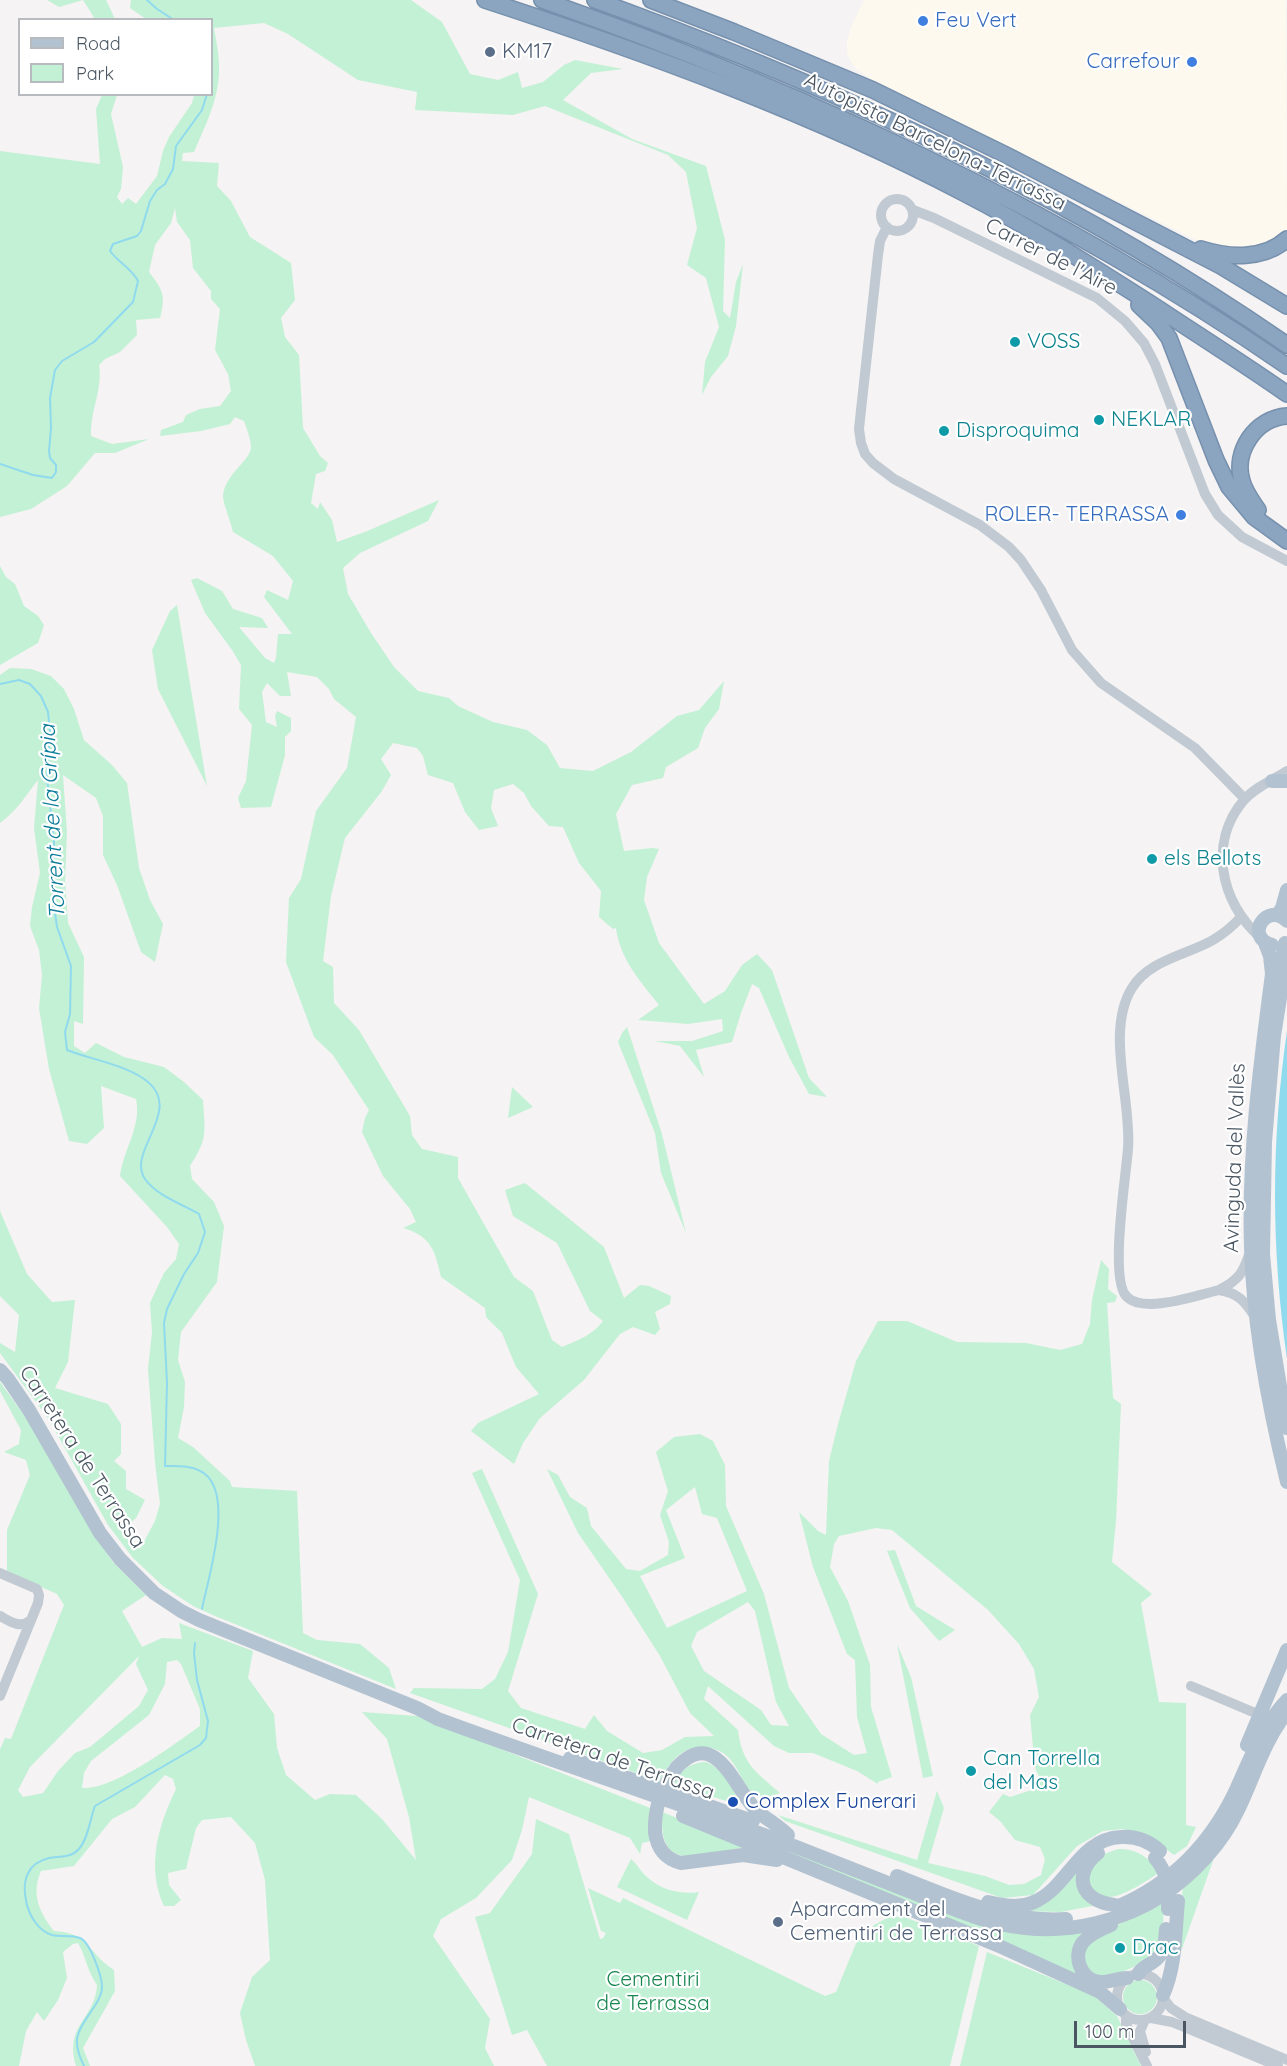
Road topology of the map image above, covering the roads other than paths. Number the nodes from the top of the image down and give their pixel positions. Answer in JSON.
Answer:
{"nodes":[{"id":1,"x":485,"y":0,"type":"edge"},
{"id":2,"x":542,"y":0,"type":"edge"},
{"id":3,"x":595,"y":0,"type":"edge"},
{"id":4,"x":651,"y":0,"type":"edge"},
{"id":5,"x":912,"y":210,"type":"junction"},
{"id":6,"x":887,"y":227,"type":"junction"},
{"id":7,"x":1153,"y":231,"type":"junction"},
{"id":8,"x":1046,"y":239,"type":"junction"},
{"id":9,"x":1285,"y":241,"type":"edge"},
{"id":10,"x":1287,"y":306,"type":"edge"},
{"id":11,"x":1287,"y":345,"type":"edge"},
{"id":12,"x":1287,"y":366,"type":"edge"},
{"id":13,"x":1287,"y":394,"type":"edge"},
{"id":14,"x":1287,"y":416,"type":"edge"},
{"id":15,"x":1287,"y":531,"type":"edge"},
{"id":16,"x":1287,"y":541,"type":"edge"},
{"id":17,"x":1287,"y":561,"type":"edge"},
{"id":18,"x":1287,"y":771,"type":"edge"},
{"id":19,"x":1272,"y":781,"type":"junction"},
{"id":20,"x":1287,"y":781,"type":"edge"},
{"id":21,"x":1245,"y":798,"type":"junction"},
{"id":22,"x":1287,"y":890,"type":"edge"},
{"id":23,"x":1241,"y":917,"type":"junction"},
{"id":24,"x":1282,"y":918,"type":"edge"},
{"id":25,"x":1262,"y":920,"type":"junction"},
{"id":26,"x":1262,"y":940,"type":"junction"},
{"id":27,"x":1286,"y":941,"type":"edge"},
{"id":28,"x":1251,"y":1247,"type":"junction"},
{"id":29,"x":1219,"y":1290,"type":"junction"},
{"id":30,"x":1256,"y":1319,"type":"junction"},
{"id":31,"x":0,"y":1370,"type":"edge"},
{"id":32,"x":1287,"y":1428,"type":"edge"},
{"id":33,"x":1287,"y":1482,"type":"edge"},
{"id":34,"x":0,"y":1573,"type":"edge"},
{"id":35,"x":0,"y":1616,"type":"edge"},
{"id":36,"x":31,"y":1620,"type":"junction"},
{"id":37,"x":1287,"y":1650,"type":"edge"},
{"id":38,"x":1191,"y":1686,"type":"dead end"},
{"id":39,"x":0,"y":1696,"type":"edge"},
{"id":40,"x":1287,"y":1700,"type":"edge"},
{"id":41,"x":417,"y":1708,"type":"junction"},
{"id":42,"x":1287,"y":1712,"type":"edge"},
{"id":43,"x":1260,"y":1715,"type":"junction"},
{"id":44,"x":1287,"y":1731,"type":"edge"},
{"id":45,"x":1265,"y":1749,"type":"junction"},
{"id":46,"x":591,"y":1775,"type":"junction"},
{"id":47,"x":657,"y":1787,"type":"junction"},
{"id":48,"x":758,"y":1811,"type":"junction"},
{"id":49,"x":1216,"y":1826,"type":"junction"},
{"id":50,"x":788,"y":1835,"type":"junction"},
{"id":51,"x":1157,"y":1854,"type":"junction"},
{"id":52,"x":823,"y":1874,"type":"junction"},
{"id":53,"x":917,"y":1884,"type":"junction"},
{"id":54,"x":1147,"y":1905,"type":"junction"},
{"id":55,"x":1173,"y":1905,"type":"junction"},
{"id":56,"x":1119,"y":1906,"type":"junction"},
{"id":57,"x":1132,"y":1976,"type":"junction"},
{"id":58,"x":1164,"y":1997,"type":"junction"},
{"id":59,"x":1123,"y":2012,"type":"junction"},
{"id":60,"x":1148,"y":2019,"type":"junction"},
{"id":61,"x":1287,"y":2060,"type":"edge"},
{"id":62,"x":1149,"y":2066,"type":"edge"},
{"id":63,"x":1278,"y":2066,"type":"edge"}],
"edges":[{"from":1,"to":8,"type":"highway"},
{"from":2,"to":12,"type":"highway","name":"Autopista Barcelona-Terrassa"},
{"from":3,"to":11,"type":"highway","name":"Autopista Barcelona-Terrassa"},
{"from":4,"to":7,"type":"highway"},
{"from":5,"to":6,"type":"street"},
{"from":5,"to":6,"type":"street"},
{"from":5,"to":17,"type":"street","name":"Carrer de l'Aire"},
{"from":6,"to":21,"type":"street"},
{"from":7,"to":9,"type":"highway"},
{"from":7,"to":10,"type":"highway"},
{"from":8,"to":13,"type":"highway"},
{"from":8,"to":16,"type":"highway"},
{"from":14,"to":15,"type":"highway"},
{"from":18,"to":19,"type":"street"},
{"from":19,"to":20,"type":"main road"},
{"from":19,"to":21,"type":"street"},
{"from":21,"to":23,"type":"street"},
{"from":22,"to":24,"type":"main road"},
{"from":23,"to":25,"type":"street"},
{"from":23,"to":26,"type":"street"},
{"from":23,"to":29,"type":"street"},
{"from":24,"to":25,"type":"main road"},
{"from":25,"to":26,"type":"main road","name":"Avinguda del Vallès"},
{"from":26,"to":27,"type":"main road"},
{"from":26,"to":28,"type":"main road","name":"Avinguda del Vallès"},
{"from":27,"to":32,"type":"main road","name":"Avinguda del Vallès"},
{"from":28,"to":29,"type":"street"},
{"from":28,"to":30,"type":"main road","name":"Avinguda del Vallès"},
{"from":29,"to":30,"type":"street"},
{"from":30,"to":33,"type":"main road","name":"Avinguda del Vallès"},
{"from":31,"to":41,"type":"main road","name":"Carretera de Terrassa"},
{"from":34,"to":36,"type":"street"},
{"from":35,"to":36,"type":"street"},
{"from":36,"to":39,"type":"street"},
{"from":37,"to":43,"type":"main road"},
{"from":38,"to":43,"type":"street"},
{"from":40,"to":49,"type":"main road","name":"Carretera de Terrassa"},
{"from":41,"to":46,"type":"main road","name":"Carretera de Terrassa"},
{"from":41,"to":47,"type":"main road","name":"Carretera de Terrassa"},
{"from":42,"to":45,"type":"main road","name":"Carretera de Terrassa"},
{"from":43,"to":49,"type":"main road"},
{"from":44,"to":45,"type":"main road"},
{"from":45,"to":54,"type":"main road","name":"Carretera de Terrassa"},
{"from":46,"to":52,"type":"main road"},
{"from":46,"to":54,"type":"main road","name":"Carretera de Terrassa"},
{"from":47,"to":48,"type":"main road"},
{"from":47,"to":50,"type":"main road","name":"Carretera de Terrassa"},
{"from":48,"to":50,"type":"main road"},
{"from":48,"to":52,"type":"main road","bridge":true},
{"from":49,"to":56,"type":"main road","name":"Carretera de Terrassa"},
{"from":50,"to":53,"type":"main road","name":"Carretera de Terrassa"},
{"from":51,"to":53,"type":"main road"},
{"from":51,"to":55,"type":"main road"},
{"from":51,"to":56,"type":"main road"},
{"from":52,"to":59,"type":"main road"},
{"from":53,"to":56,"type":"main road","name":"Carretera de Terrassa"},
{"from":54,"to":57,"type":"main road"},
{"from":55,"to":57,"type":"main road"},
{"from":55,"to":58,"type":"main road"},
{"from":57,"to":58,"type":"street"},
{"from":57,"to":59,"type":"street"},
{"from":58,"to":60,"type":"street"},
{"from":58,"to":61,"type":"street"},
{"from":59,"to":60,"type":"street"},
{"from":59,"to":62,"type":"street"},
{"from":60,"to":62,"type":"street"},
{"from":60,"to":63,"type":"street"}]}
